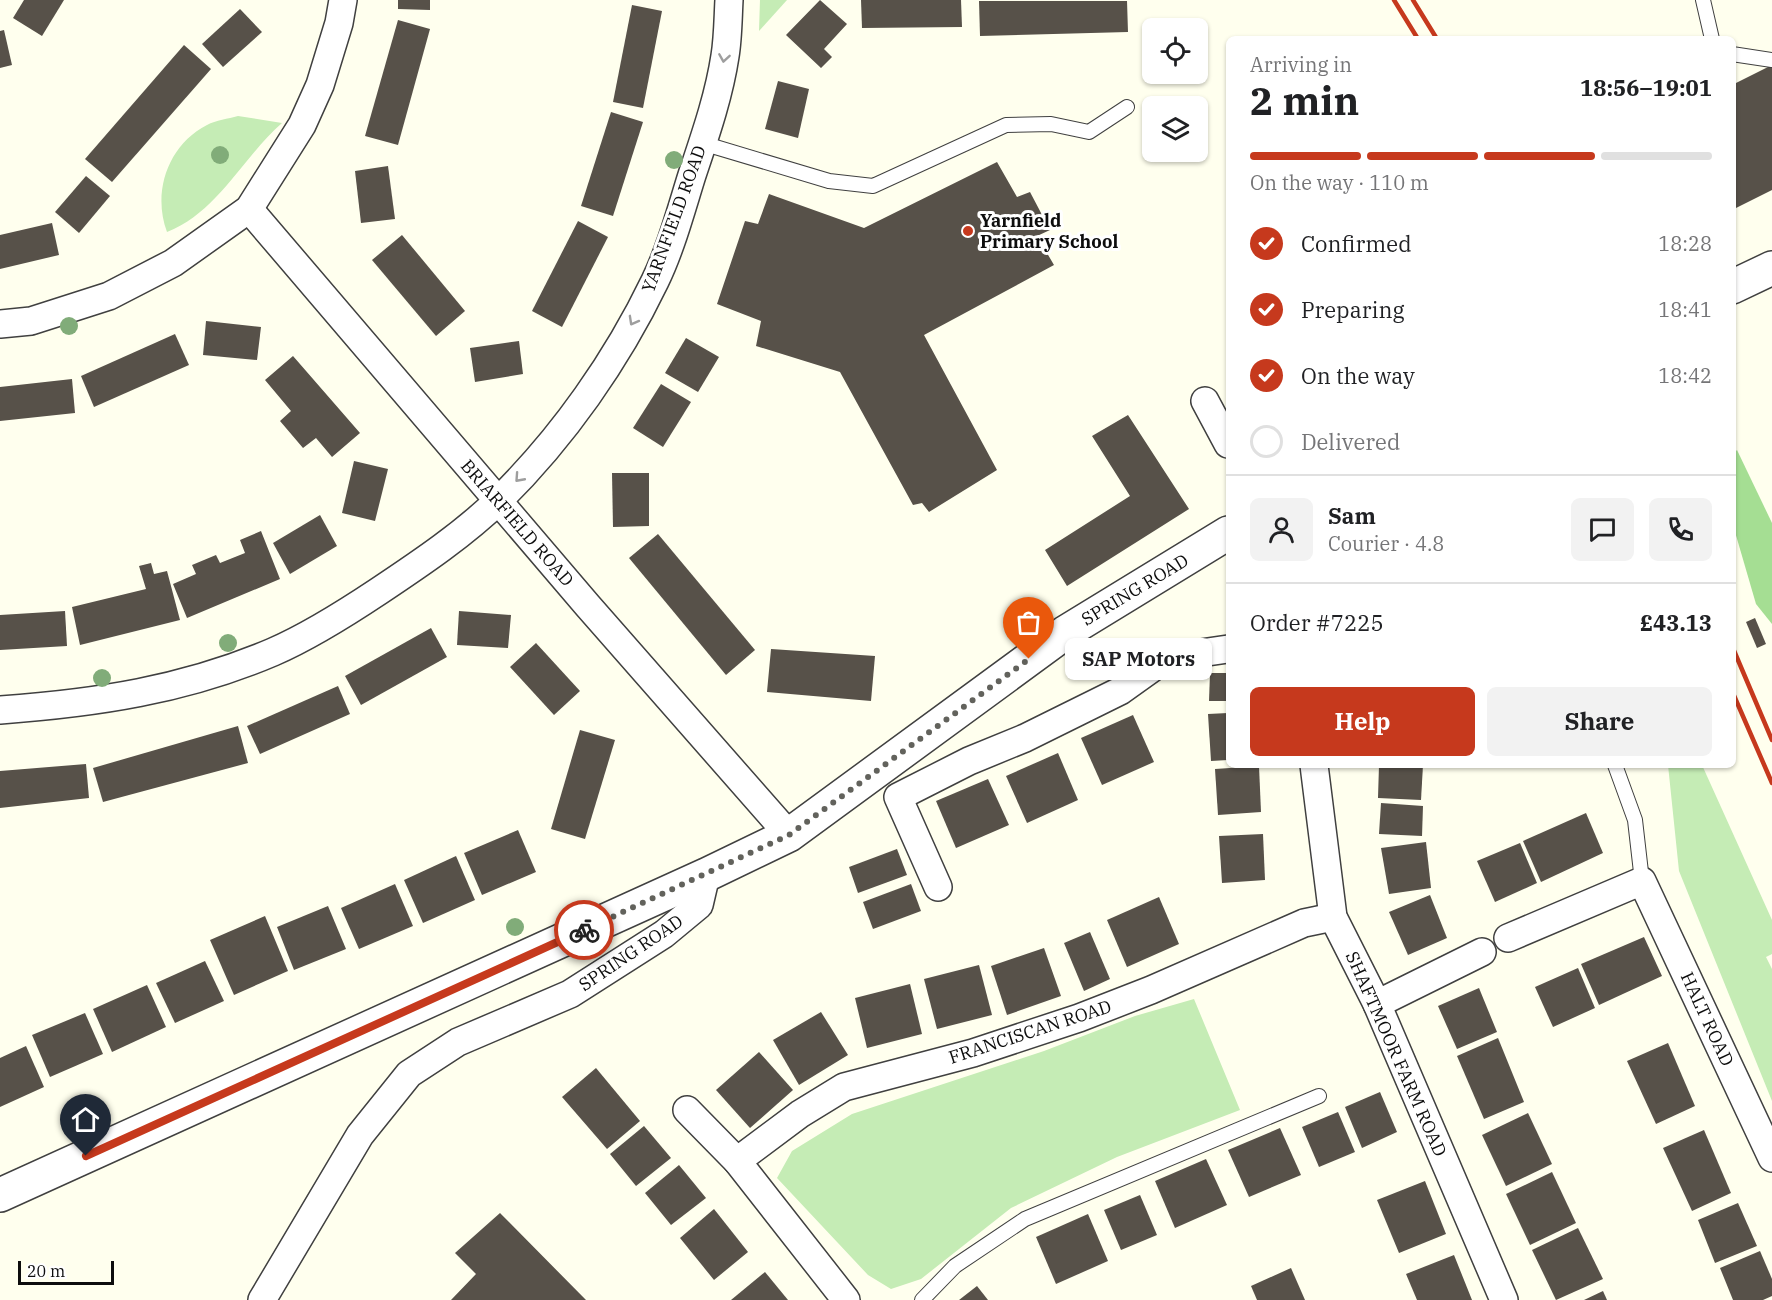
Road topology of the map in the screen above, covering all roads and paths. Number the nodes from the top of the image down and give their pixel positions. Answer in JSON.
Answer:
{"nodes":[{"id":1,"x":343,"y":0,"type":"edge"},
{"id":2,"x":729,"y":0,"type":"edge"},
{"id":3,"x":1703,"y":0,"type":"edge"},
{"id":4,"x":1711,"y":36,"type":"edge"},
{"id":5,"x":1736,"y":55,"type":"edge"},
{"id":6,"x":1772,"y":60,"type":"edge"},
{"id":7,"x":1127,"y":107,"type":"dead end"},
{"id":8,"x":702,"y":143,"type":"junction"},
{"id":9,"x":249,"y":209,"type":"junction"},
{"id":10,"x":1772,"y":268,"type":"edge"},
{"id":11,"x":1736,"y":285,"type":"edge"},
{"id":12,"x":0,"y":324,"type":"edge"},
{"id":13,"x":1205,"y":401,"type":"dead end"},
{"id":14,"x":1226,"y":440,"type":"edge"},
{"id":15,"x":499,"y":500,"type":"junction"},
{"id":16,"x":1226,"y":534,"type":"edge"},
{"id":17,"x":1226,"y":650,"type":"edge"},
{"id":18,"x":0,"y":710,"type":"edge"},
{"id":19,"x":1314,"y":768,"type":"edge"},
{"id":20,"x":1616,"y":768,"type":"edge"},
{"id":21,"x":789,"y":835,"type":"junction"},
{"id":22,"x":706,"y":875,"type":"junction"},
{"id":23,"x":1642,"y":881,"type":"junction"},
{"id":24,"x":938,"y":887,"type":"dead end"},
{"id":25,"x":1333,"y":917,"type":"junction"},
{"id":26,"x":1508,"y":938,"type":"dead end"},
{"id":27,"x":1482,"y":952,"type":"dead end"},
{"id":28,"x":1377,"y":1004,"type":"junction"},
{"id":29,"x":1319,"y":1096,"type":"dead end"},
{"id":30,"x":687,"y":1110,"type":"dead end"},
{"id":31,"x":1772,"y":1158,"type":"edge"},
{"id":32,"x":737,"y":1161,"type":"junction"},
{"id":33,"x":0,"y":1195,"type":"edge"},
{"id":34,"x":262,"y":1300,"type":"edge"},
{"id":35,"x":846,"y":1300,"type":"edge"},
{"id":36,"x":922,"y":1300,"type":"edge"},
{"id":37,"x":1504,"y":1300,"type":"edge"}],
"edges":[{"from":1,"to":9,"type":"street"},
{"from":2,"to":8,"type":"street","name":"YARNFIELD ROAD","one_way":true},
{"from":3,"to":4,"type":"lane"},
{"from":5,"to":6,"type":"lane"},
{"from":7,"to":8,"type":"lane"},
{"from":8,"to":15,"type":"street","name":"YARNFIELD ROAD","one_way":true},
{"from":9,"to":12,"type":"street"},
{"from":9,"to":15,"type":"street","name":"BRIARFIELD ROAD"},
{"from":10,"to":11,"type":"street"},
{"from":13,"to":14,"type":"street"},
{"from":15,"to":18,"type":"street","name":"YARNFIELD ROAD"},
{"from":15,"to":21,"type":"street","name":"BRIARFIELD ROAD"},
{"from":16,"to":21,"type":"street","name":"SPRING ROAD"},
{"from":17,"to":24,"type":"street"},
{"from":19,"to":25,"type":"street","name":"SHAFTMOOR FARM ROAD"},
{"from":20,"to":23,"type":"lane"},
{"from":21,"to":22,"type":"street","name":"SPRING ROAD"},
{"from":22,"to":33,"type":"street"},
{"from":22,"to":34,"type":"street","name":"SPRING ROAD"},
{"from":23,"to":26,"type":"street"},
{"from":23,"to":31,"type":"street","name":"HALT ROAD"},
{"from":25,"to":28,"type":"street","name":"SHAFTMOOR FARM ROAD"},
{"from":25,"to":32,"type":"street","name":"FRANCISCAN ROAD"},
{"from":27,"to":28,"type":"street"},
{"from":28,"to":37,"type":"street","name":"SHAFTMOOR FARM ROAD"},
{"from":29,"to":36,"type":"lane"},
{"from":30,"to":32,"type":"street"},
{"from":32,"to":35,"type":"street"}]}
